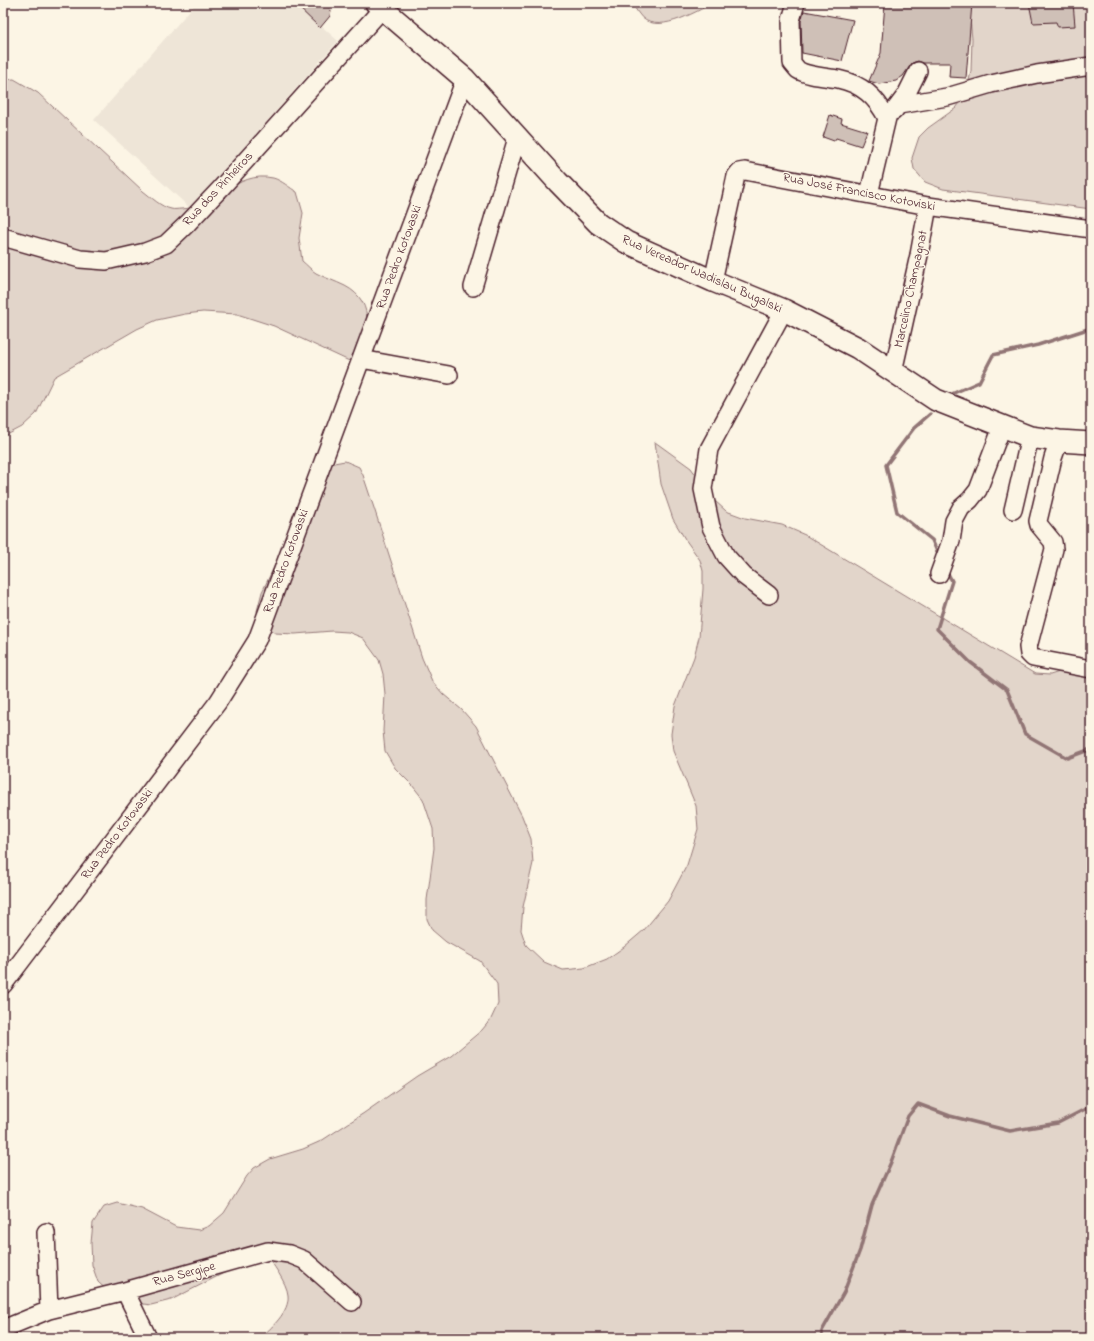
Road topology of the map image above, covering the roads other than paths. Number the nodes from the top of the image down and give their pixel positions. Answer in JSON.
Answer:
{"nodes":[{"id":1,"x":796,"y":3,"type":"edge"},
{"id":2,"x":379,"y":6,"type":"edge"},
{"id":3,"x":1091,"y":66,"type":"edge"},
{"id":4,"x":918,"y":71,"type":"dead end"},
{"id":5,"x":465,"y":79,"type":"junction"},
{"id":6,"x":899,"y":105,"type":"junction"},
{"id":7,"x":887,"y":118,"type":"junction"},
{"id":8,"x":518,"y":138,"type":"junction"},
{"id":9,"x":869,"y":194,"type":"junction"},
{"id":10,"x":928,"y":206,"type":"junction"},
{"id":11,"x":1091,"y":229,"type":"edge"},
{"id":12,"x":3,"y":236,"type":"edge"},
{"id":13,"x":712,"y":281,"type":"junction"},
{"id":14,"x":473,"y":287,"type":"dead end"},
{"id":15,"x":784,"y":310,"type":"junction"},
{"id":16,"x":362,"y":358,"type":"junction"},
{"id":17,"x":893,"y":372,"type":"junction"},
{"id":18,"x":448,"y":375,"type":"dead end"},
{"id":19,"x":1002,"y":427,"type":"junction"},
{"id":20,"x":1030,"y":437,"type":"junction"},
{"id":21,"x":1059,"y":442,"type":"junction"},
{"id":22,"x":1091,"y":443,"type":"edge"},
{"id":23,"x":1013,"y":510,"type":"dead end"},
{"id":24,"x":939,"y":574,"type":"dead end"},
{"id":25,"x":770,"y":595,"type":"dead end"},
{"id":26,"x":1091,"y":669,"type":"edge"},
{"id":27,"x":3,"y":985,"type":"edge"},
{"id":28,"x":46,"y":1232,"type":"dead end"},
{"id":29,"x":125,"y":1290,"type":"junction"},
{"id":30,"x":352,"y":1302,"type":"dead end"},
{"id":31,"x":49,"y":1310,"type":"junction"},
{"id":32,"x":3,"y":1329,"type":"edge"},
{"id":33,"x":148,"y":1338,"type":"edge"}],
"edges":[{"from":1,"to":7,"type":"street"},
{"from":2,"to":5,"type":"main road","name":"Rua Vereador Wadislau Bugalski"},
{"from":2,"to":12,"type":"street","name":"Rua dos Pinheiros"},
{"from":3,"to":6,"type":"street"},
{"from":4,"to":6,"type":"street"},
{"from":5,"to":8,"type":"main road","name":"Rua Vereador Wadislau Bugalski"},
{"from":5,"to":16,"type":"street","name":"Rua Pedro Kotovaski"},
{"from":6,"to":7,"type":"street"},
{"from":7,"to":9,"type":"street"},
{"from":8,"to":13,"type":"main road","name":"Rua Vereador Wadislau Bugalski"},
{"from":8,"to":14,"type":"street"},
{"from":9,"to":10,"type":"street","name":"Rua José Francisco Kotoviski"},
{"from":9,"to":13,"type":"street","name":"Rua José Francisco Kotoviski"},
{"from":10,"to":11,"type":"street","name":"Rua José Francisco Kotoviski"},
{"from":10,"to":17,"type":"street","name":"Marcelino Champagnat"},
{"from":13,"to":15,"type":"main road","name":"Rua Vereador Wadislau Bugalski"},
{"from":15,"to":17,"type":"main road","name":"Rua Vereador Wadislau Bugalski"},
{"from":15,"to":25,"type":"street"},
{"from":16,"to":18,"type":"street"},
{"from":16,"to":27,"type":"street","name":"Rua Pedro Kotovaski"},
{"from":17,"to":19,"type":"main road","name":"Rua Vereador Wadislau Bugalski"},
{"from":19,"to":20,"type":"main road","name":"Rua Vereador Wadislau Bugalski"},
{"from":19,"to":24,"type":"street"},
{"from":20,"to":21,"type":"main road","name":"Rua Vereador Wadislau Bugalski"},
{"from":20,"to":23,"type":"street"},
{"from":21,"to":22,"type":"main road","name":"Rua Vereador Wadislau Bugalski"},
{"from":21,"to":26,"type":"street"},
{"from":28,"to":31,"type":"street"},
{"from":29,"to":30,"type":"street","name":"Rua Sergipe"},
{"from":29,"to":31,"type":"street","name":"Rua Sergipe"},
{"from":29,"to":33,"type":"street"},
{"from":31,"to":32,"type":"street","name":"Rua Sergipe"}]}
